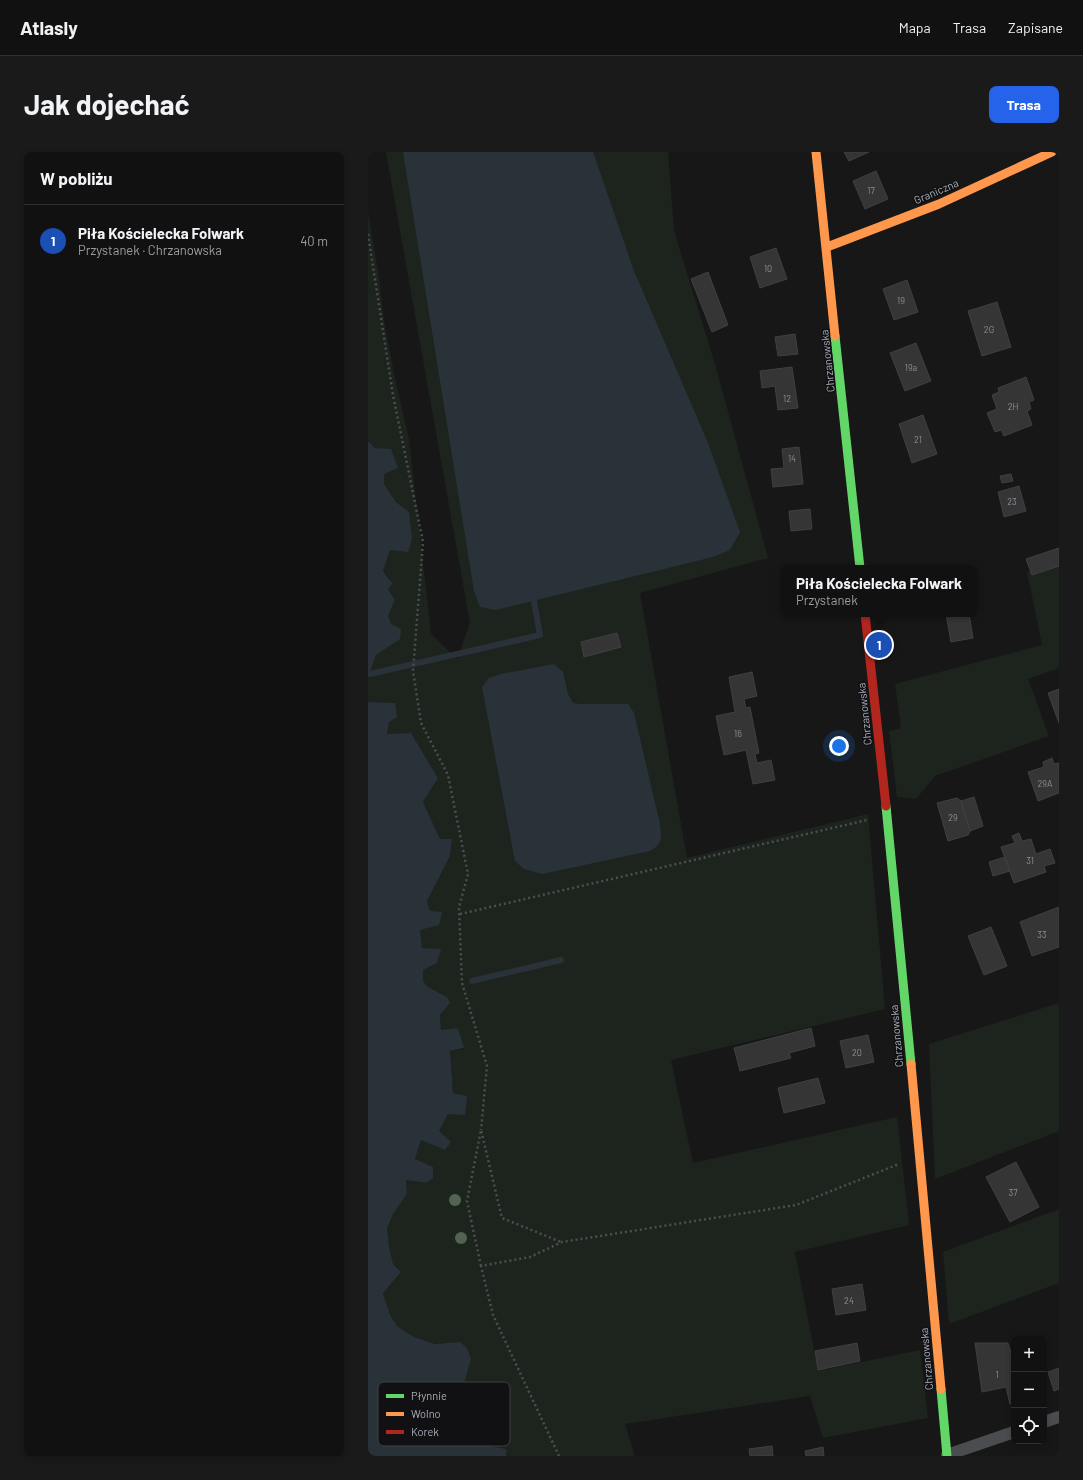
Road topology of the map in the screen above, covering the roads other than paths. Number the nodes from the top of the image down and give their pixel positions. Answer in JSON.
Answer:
{"nodes":[{"id":1,"x":816,"y":152,"type":"edge"},
{"id":2,"x":1052,"y":152,"type":"edge"},
{"id":3,"x":827,"y":247,"type":"junction"},
{"id":4,"x":860,"y":565,"type":"edge"},
{"id":5,"x":865,"y":617,"type":"edge"},
{"id":6,"x":1059,"y":1417,"type":"edge"},
{"id":7,"x":1047,"y":1421,"type":"edge"},
{"id":8,"x":1011,"y":1433,"type":"edge"},
{"id":9,"x":947,"y":1455,"type":"edge"}],
"edges":[{"from":1,"to":3,"type":"street","name":"Chrzanowska"},
{"from":2,"to":3,"type":"street","name":"Graniczna"},
{"from":3,"to":4,"type":"street","name":"Chrzanowska"},
{"from":5,"to":9,"type":"street","name":"Chrzanowska"},
{"from":6,"to":7,"type":"lane"},
{"from":8,"to":9,"type":"lane"}]}
